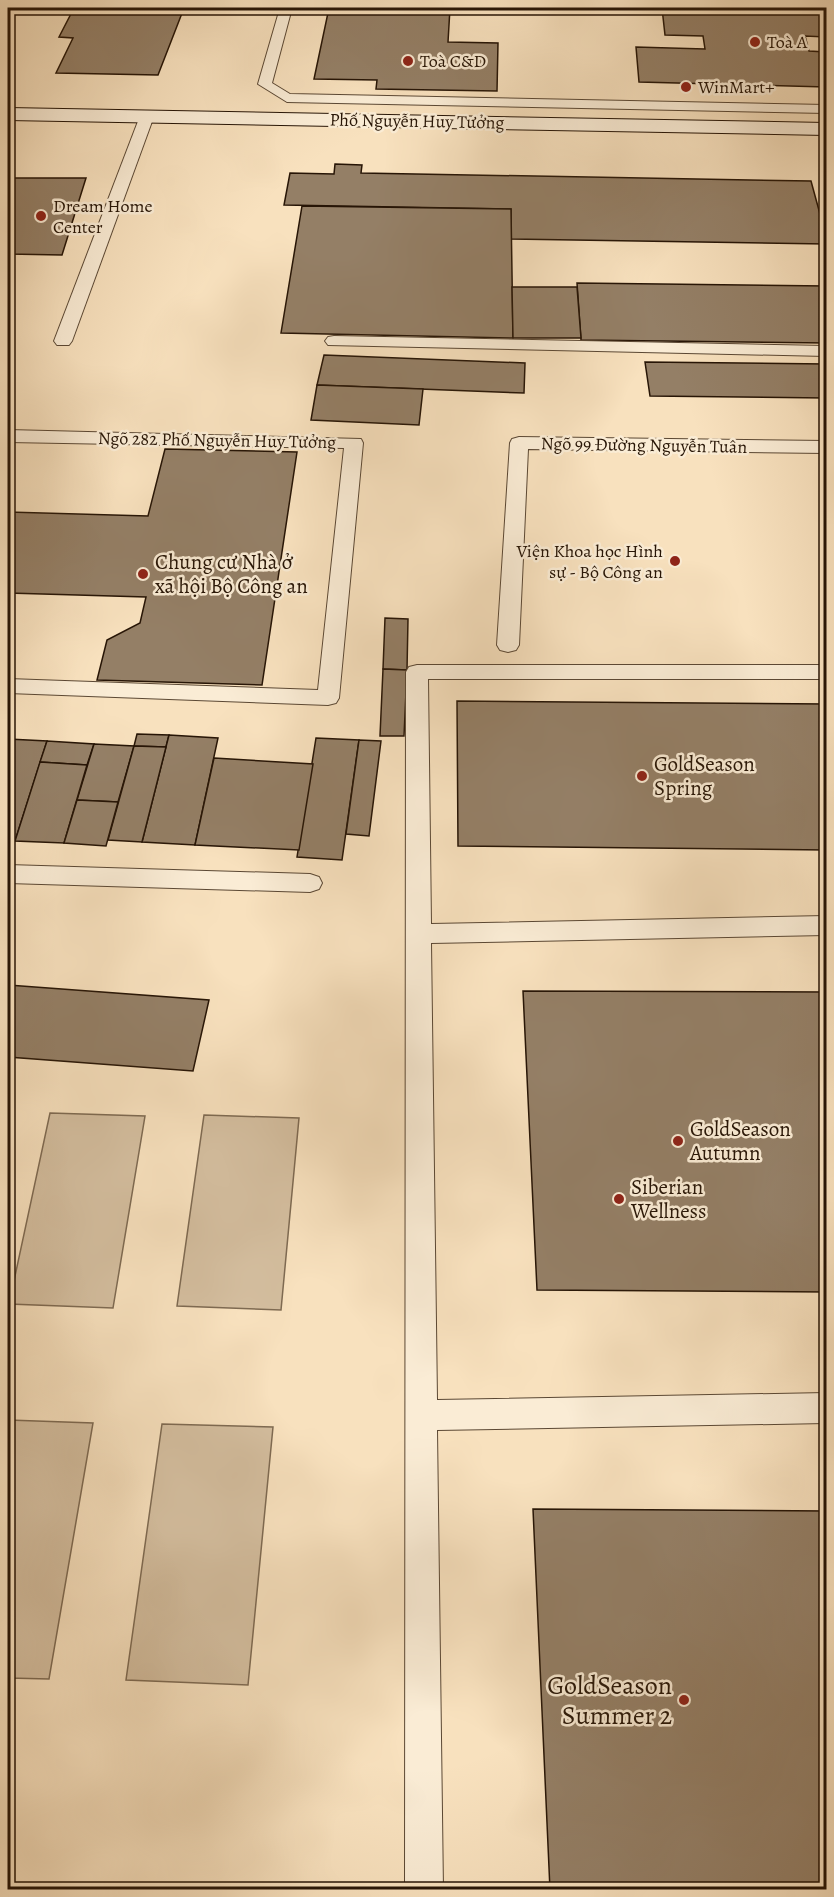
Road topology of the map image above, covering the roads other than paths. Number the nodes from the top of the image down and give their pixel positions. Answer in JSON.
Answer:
{"nodes":[{"id":1,"x":286,"y":8,"type":"edge"},
{"id":2,"x":530,"y":103,"type":"junction"},
{"id":3,"x":584,"y":104,"type":"junction"},
{"id":4,"x":826,"y":109,"type":"edge"},
{"id":5,"x":8,"y":114,"type":"edge"},
{"id":6,"x":147,"y":116,"type":"junction"},
{"id":7,"x":532,"y":123,"type":"junction"},
{"id":8,"x":586,"y":124,"type":"junction"},
{"id":9,"x":826,"y":129,"type":"edge"},
{"id":10,"x":63,"y":341,"type":"dead end"},
{"id":11,"x":334,"y":341,"type":"dead end"},
{"id":12,"x":826,"y":351,"type":"edge"},
{"id":13,"x":8,"y":436,"type":"edge"},
{"id":14,"x":826,"y":447,"type":"edge"},
{"id":15,"x":508,"y":645,"type":"dead end"},
{"id":16,"x":826,"y":672,"type":"edge"},
{"id":17,"x":8,"y":686,"type":"edge"},
{"id":18,"x":8,"y":874,"type":"edge"},
{"id":19,"x":310,"y":883,"type":"dead end"},
{"id":20,"x":826,"y":925,"type":"edge"},
{"id":21,"x":419,"y":934,"type":"junction"},
{"id":22,"x":826,"y":1408,"type":"edge"},
{"id":23,"x":421,"y":1415,"type":"junction"},
{"id":24,"x":424,"y":1890,"type":"edge"}],
"edges":[{"from":1,"to":2,"type":"lane"},
{"from":2,"to":3,"type":"lane"},
{"from":2,"to":7,"type":"lane"},
{"from":3,"to":4,"type":"lane"},
{"from":3,"to":8,"type":"lane"},
{"from":5,"to":6,"type":"street","name":"Phố Nguyễn Huy Tưởng"},
{"from":6,"to":7,"type":"street","name":"Phố Nguyễn Huy Tưởng"},
{"from":6,"to":10,"type":"lane"},
{"from":7,"to":8,"type":"street","name":"Phố Nguyễn Huy Tưởng"},
{"from":8,"to":9,"type":"street","name":"Phố Nguyễn Huy Tưởng"},
{"from":11,"to":12,"type":"lane"},
{"from":13,"to":17,"type":"lane","name":"Ngõ 282 Phố Nguyễn Huy Tưởng"},
{"from":14,"to":15,"type":"lane","name":"Ngõ 99 Đường Nguyễn Tuân"},
{"from":16,"to":21,"type":"lane"},
{"from":18,"to":19,"type":"lane"},
{"from":20,"to":21,"type":"lane"},
{"from":21,"to":23,"type":"lane"},
{"from":22,"to":23,"type":"lane"},
{"from":23,"to":24,"type":"lane"}]}
